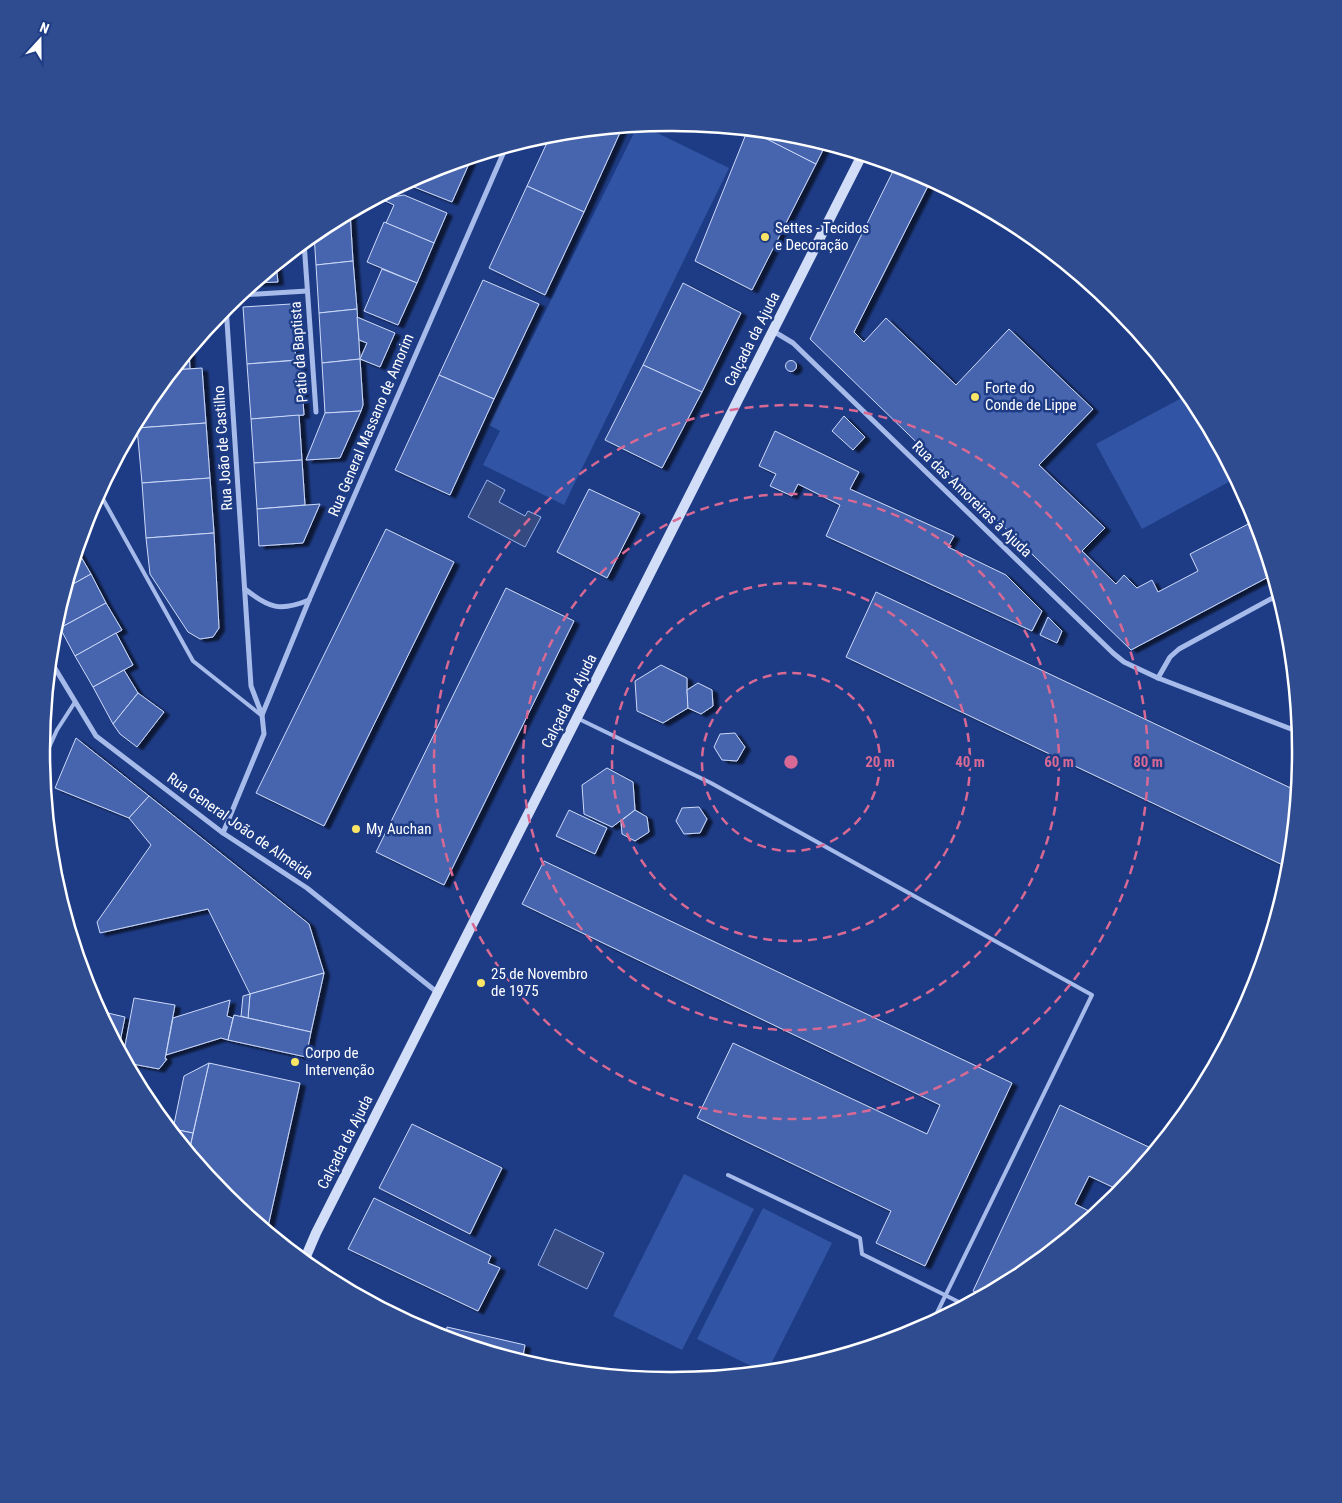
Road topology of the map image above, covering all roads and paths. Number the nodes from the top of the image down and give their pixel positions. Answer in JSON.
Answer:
{"nodes":[{"id":1,"x":503,"y":154,"type":"edge"},
{"id":2,"x":860,"y":160,"type":"edge"},
{"id":3,"x":305,"y":251,"type":"edge"},
{"id":4,"x":307,"y":291,"type":"junction"},
{"id":5,"x":252,"y":294,"type":"edge"},
{"id":6,"x":227,"y":318,"type":"edge"},
{"id":7,"x":773,"y":331,"type":"junction"},
{"id":8,"x":316,"y":412,"type":"dead end"},
{"id":9,"x":103,"y":500,"type":"edge"},
{"id":10,"x":245,"y":588,"type":"junction"},
{"id":11,"x":1273,"y":598,"type":"edge"},
{"id":12,"x":309,"y":600,"type":"junction"},
{"id":13,"x":55,"y":669,"type":"edge"},
{"id":14,"x":1158,"y":678,"type":"junction"},
{"id":15,"x":76,"y":702,"type":"junction"},
{"id":16,"x":262,"y":715,"type":"junction"},
{"id":17,"x":576,"y":718,"type":"junction"},
{"id":18,"x":1291,"y":729,"type":"edge"},
{"id":19,"x":50,"y":745,"type":"edge"},
{"id":20,"x":223,"y":833,"type":"junction"},
{"id":21,"x":438,"y":993,"type":"junction"},
{"id":22,"x":728,"y":1175,"type":"dead end"},
{"id":23,"x":307,"y":1254,"type":"edge"},
{"id":24,"x":945,"y":1295,"type":"junction"},
{"id":25,"x":958,"y":1301,"type":"edge"},
{"id":26,"x":937,"y":1312,"type":"edge"}],
"edges":[{"from":1,"to":12,"type":"street","name":"Rua General Massano de Amorim"},
{"from":2,"to":7,"type":"street","name":"Calçada da Ajuda"},
{"from":3,"to":4,"type":"street","name":"Patio da Baptista"},
{"from":4,"to":5,"type":"street","name":"Patio da Baptista"},
{"from":4,"to":8,"type":"street","name":"Patio da Baptista"},
{"from":6,"to":10,"type":"street","name":"Rua João de Castilho"},
{"from":7,"to":14,"type":"street","name":"Rua das Amoreiras à Ajuda"},
{"from":7,"to":17,"type":"street","name":"Calçada da Ajuda"},
{"from":9,"to":16,"type":"lane"},
{"from":10,"to":12,"type":"street"},
{"from":10,"to":16,"type":"street","name":"Rua João de Castilho"},
{"from":11,"to":14,"type":"street"},
{"from":12,"to":16,"type":"street","name":"Rua General Massano de Amorim"},
{"from":13,"to":15,"type":"street","name":"Rua General João de Almeida"},
{"from":14,"to":18,"type":"street","name":"Rua das Amoreiras à Ajuda"},
{"from":15,"to":19,"type":"lane"},
{"from":15,"to":20,"type":"street","name":"Rua General João de Almeida"},
{"from":16,"to":20,"type":"street","name":"Rua João de Castilho"},
{"from":17,"to":21,"type":"street","name":"Calçada da Ajuda"},
{"from":17,"to":24,"type":"lane"},
{"from":20,"to":21,"type":"street","name":"Rua General João de Almeida"},
{"from":21,"to":23,"type":"street","name":"Calçada da Ajuda"},
{"from":22,"to":24,"type":"lane"},
{"from":24,"to":25,"type":"lane"},
{"from":24,"to":26,"type":"lane"}]}
